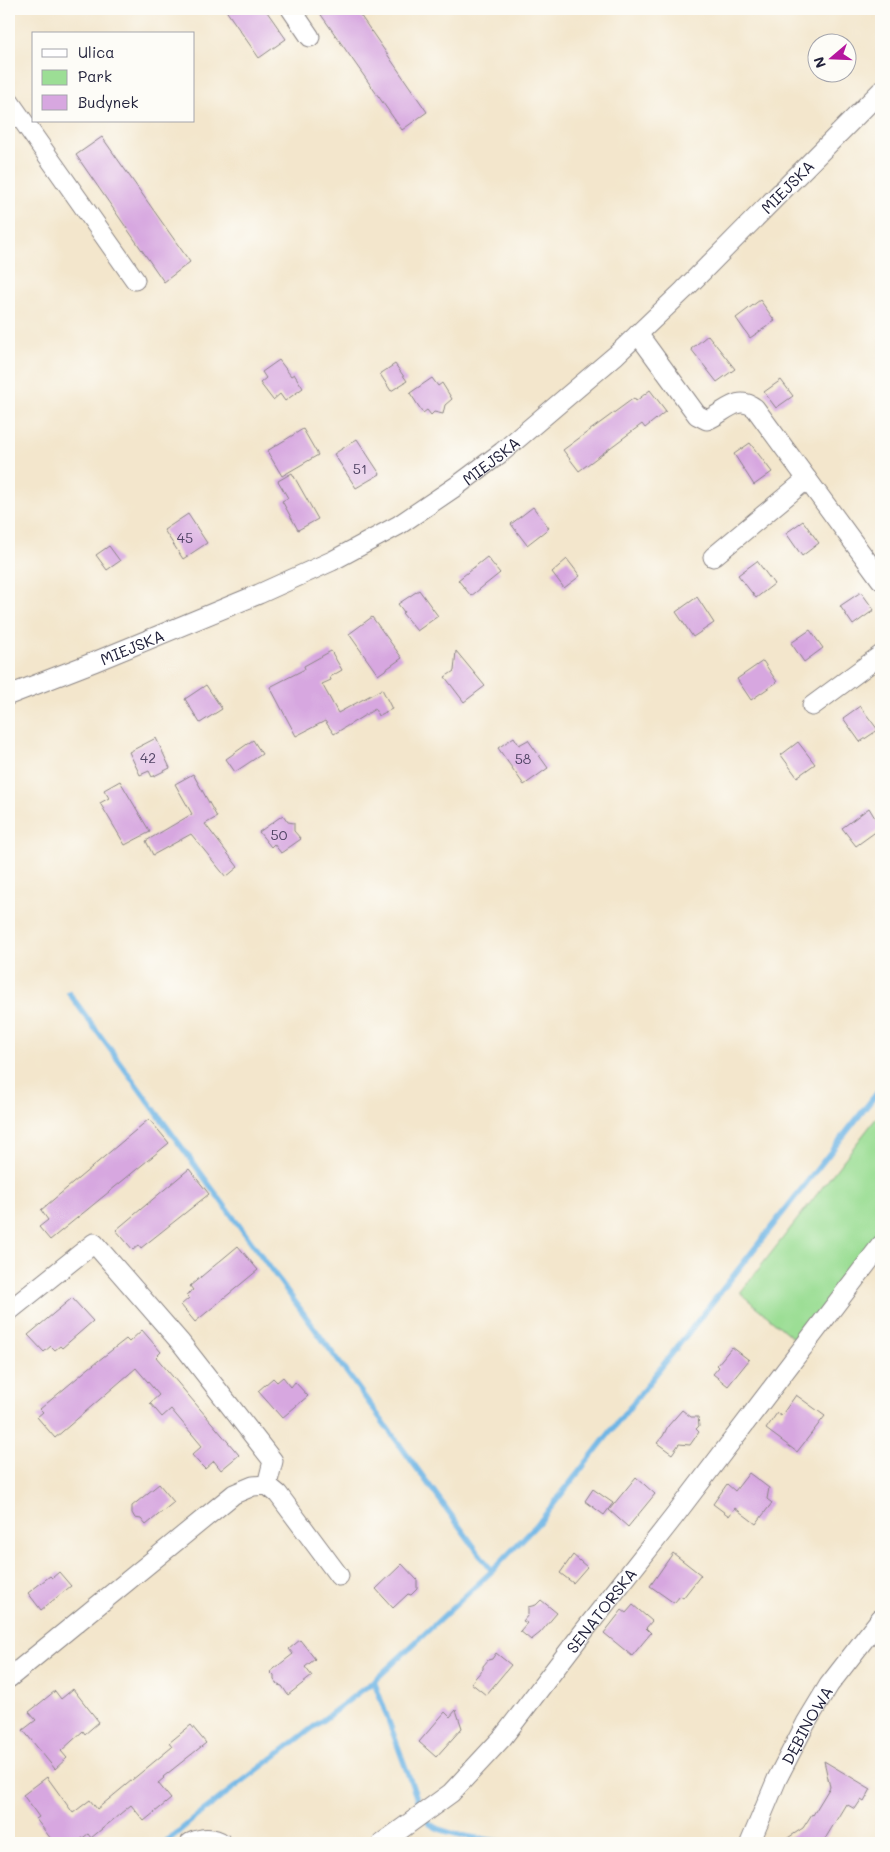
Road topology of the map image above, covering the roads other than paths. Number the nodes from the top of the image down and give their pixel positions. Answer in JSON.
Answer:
{"nodes":[{"id":1,"x":291,"y":9,"type":"edge"},
{"id":2,"x":310,"y":37,"type":"dead end"},
{"id":3,"x":881,"y":91,"type":"edge"},
{"id":4,"x":9,"y":101,"type":"edge"},
{"id":5,"x":135,"y":280,"type":"dead end"},
{"id":6,"x":638,"y":334,"type":"junction"},
{"id":7,"x":808,"y":478,"type":"junction"},
{"id":8,"x":713,"y":557,"type":"dead end"},
{"id":9,"x":881,"y":580,"type":"edge"},
{"id":10,"x":881,"y":655,"type":"edge"},
{"id":11,"x":9,"y":695,"type":"edge"},
{"id":12,"x":812,"y":706,"type":"dead end"},
{"id":13,"x":881,"y":1245,"type":"edge"},
{"id":14,"x":9,"y":1311,"type":"edge"},
{"id":15,"x":267,"y":1485,"type":"junction"},
{"id":16,"x":339,"y":1576,"type":"dead end"},
{"id":17,"x":881,"y":1618,"type":"edge"},
{"id":18,"x":9,"y":1678,"type":"edge"},
{"id":19,"x":190,"y":1843,"type":"edge"},
{"id":20,"x":222,"y":1843,"type":"edge"},
{"id":21,"x":382,"y":1843,"type":"edge"},
{"id":22,"x":750,"y":1843,"type":"edge"}],
"edges":[{"from":1,"to":2,"type":"street"},
{"from":3,"to":6,"type":"street","name":"MIEJSKA"},
{"from":4,"to":5,"type":"street"},
{"from":6,"to":7,"type":"street"},
{"from":6,"to":11,"type":"street","name":"MIEJSKA"},
{"from":7,"to":8,"type":"street"},
{"from":7,"to":9,"type":"street"},
{"from":10,"to":12,"type":"street"},
{"from":13,"to":21,"type":"street","name":"SENATORSKA"},
{"from":14,"to":15,"type":"street"},
{"from":15,"to":16,"type":"street"},
{"from":15,"to":18,"type":"street"},
{"from":17,"to":22,"type":"street","name":"DĘBINOWA"},
{"from":19,"to":20,"type":"street"}]}
